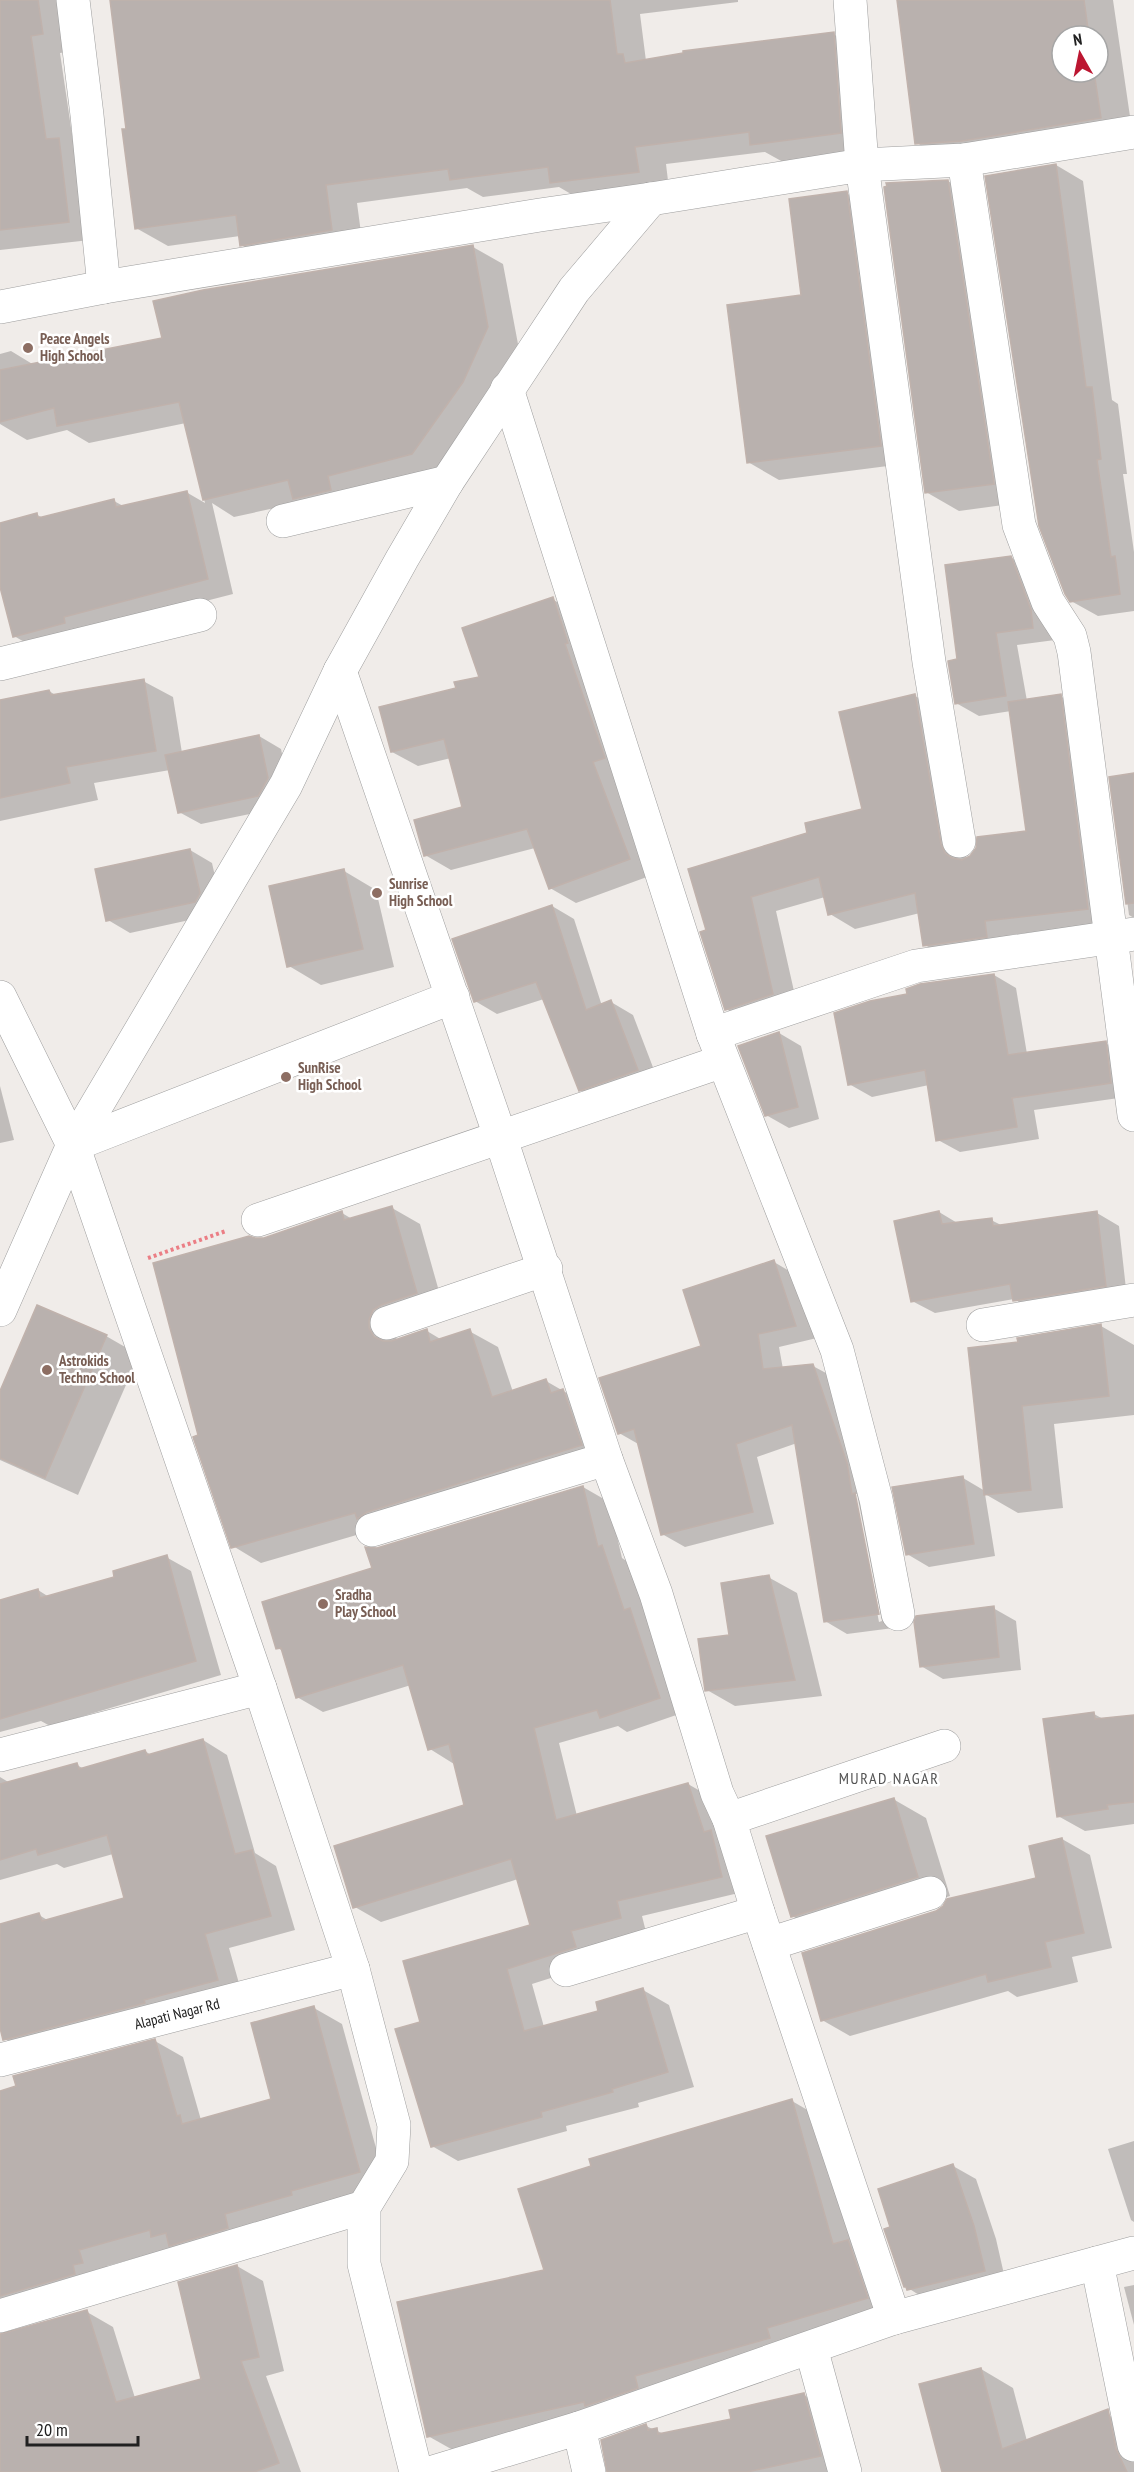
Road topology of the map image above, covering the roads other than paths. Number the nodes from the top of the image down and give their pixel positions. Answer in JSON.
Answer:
{"nodes":[{"id":1,"x":73,"y":0,"type":"edge"},
{"id":2,"x":850,"y":0,"type":"edge"},
{"id":3,"x":1134,"y":132,"type":"edge"},
{"id":4,"x":964,"y":160,"type":"junction"},
{"id":5,"x":862,"y":165,"type":"junction"},
{"id":6,"x":651,"y":199,"type":"junction"},
{"id":7,"x":104,"y":287,"type":"junction"},
{"id":8,"x":0,"y":307,"type":"edge"},
{"id":9,"x":507,"y":389,"type":"junction"},
{"id":10,"x":447,"y":482,"type":"junction"},
{"id":11,"x":283,"y":521,"type":"dead end"},
{"id":12,"x":200,"y":615,"type":"dead end"},
{"id":13,"x":0,"y":664,"type":"edge"},
{"id":14,"x":340,"y":671,"type":"junction"},
{"id":15,"x":959,"y":842,"type":"dead end"},
{"id":16,"x":1122,"y":936,"type":"edge"},
{"id":17,"x":453,"y":998,"type":"junction"},
{"id":18,"x":3,"y":1012,"type":"edge"},
{"id":19,"x":718,"y":1048,"type":"junction"},
{"id":20,"x":1134,"y":1114,"type":"edge"},
{"id":21,"x":500,"y":1136,"type":"junction"},
{"id":22,"x":73,"y":1145,"type":"junction"},
{"id":23,"x":258,"y":1220,"type":"road end"},
{"id":24,"x":10,"y":1265,"type":"edge"},
{"id":25,"x":546,"y":1269,"type":"junction"},
{"id":26,"x":1134,"y":1300,"type":"edge"},
{"id":27,"x":0,"y":1310,"type":"edge"},
{"id":28,"x":387,"y":1323,"type":"dead end"},
{"id":29,"x":983,"y":1325,"type":"dead end"},
{"id":30,"x":606,"y":1459,"type":"junction"},
{"id":31,"x":372,"y":1530,"type":"dead end"},
{"id":32,"x":898,"y":1614,"type":"dead end"},
{"id":33,"x":260,"y":1688,"type":"junction"},
{"id":34,"x":944,"y":1746,"type":"dead end"},
{"id":35,"x":0,"y":1755,"type":"edge"},
{"id":36,"x":729,"y":1819,"type":"junction"},
{"id":37,"x":930,"y":1893,"type":"dead end"},
{"id":38,"x":758,"y":1912,"type":"junction"},
{"id":39,"x":769,"y":1944,"type":"junction"},
{"id":40,"x":353,"y":1969,"type":"junction"},
{"id":41,"x":566,"y":1970,"type":"dead end"},
{"id":42,"x":0,"y":2060,"type":"edge"},
{"id":43,"x":364,"y":2207,"type":"junction"},
{"id":44,"x":1134,"y":2253,"type":"edge"},
{"id":45,"x":1097,"y":2264,"type":"junction"},
{"id":46,"x":0,"y":2316,"type":"edge"},
{"id":47,"x":894,"y":2318,"type":"junction"},
{"id":48,"x":811,"y":2348,"type":"junction"},
{"id":49,"x":579,"y":2428,"type":"junction"},
{"id":50,"x":1134,"y":2445,"type":"edge"},
{"id":51,"x":416,"y":2472,"type":"edge"},
{"id":52,"x":433,"y":2472,"type":"edge"},
{"id":53,"x":588,"y":2472,"type":"edge"},
{"id":54,"x":845,"y":2472,"type":"edge"}],
"edges":[{"from":1,"to":7,"type":"street"},
{"from":2,"to":5,"type":"street"},
{"from":3,"to":4,"type":"street"},
{"from":4,"to":5,"type":"street"},
{"from":4,"to":16,"type":"street"},
{"from":5,"to":6,"type":"street"},
{"from":5,"to":15,"type":"street"},
{"from":6,"to":7,"type":"street"},
{"from":6,"to":9,"type":"street"},
{"from":7,"to":8,"type":"street"},
{"from":9,"to":10,"type":"street"},
{"from":9,"to":19,"type":"street"},
{"from":10,"to":11,"type":"street"},
{"from":10,"to":14,"type":"street"},
{"from":12,"to":13,"type":"street"},
{"from":14,"to":17,"type":"street"},
{"from":14,"to":22,"type":"street"},
{"from":16,"to":19,"type":"street"},
{"from":16,"to":20,"type":"street"},
{"from":17,"to":21,"type":"street"},
{"from":17,"to":22,"type":"street"},
{"from":18,"to":22,"type":"street"},
{"from":19,"to":21,"type":"street"},
{"from":19,"to":32,"type":"street"},
{"from":21,"to":23,"type":"street"},
{"from":21,"to":25,"type":"street"},
{"from":22,"to":24,"type":"street"},
{"from":22,"to":33,"type":"street"},
{"from":24,"to":27,"type":"street"},
{"from":25,"to":28,"type":"street"},
{"from":25,"to":30,"type":"street"},
{"from":26,"to":29,"type":"street"},
{"from":30,"to":31,"type":"street"},
{"from":30,"to":36,"type":"street"},
{"from":33,"to":35,"type":"street"},
{"from":33,"to":40,"type":"street"},
{"from":34,"to":36,"type":"street"},
{"from":36,"to":38,"type":"street"},
{"from":37,"to":39,"type":"street"},
{"from":38,"to":39,"type":"street"},
{"from":38,"to":41,"type":"street"},
{"from":39,"to":47,"type":"street"},
{"from":40,"to":42,"type":"street","name":"Alapati Nagar Rd"},
{"from":40,"to":43,"type":"street"},
{"from":43,"to":46,"type":"street"},
{"from":43,"to":51,"type":"street"},
{"from":44,"to":45,"type":"street"},
{"from":45,"to":47,"type":"street"},
{"from":45,"to":50,"type":"street"},
{"from":47,"to":48,"type":"street"},
{"from":48,"to":49,"type":"street"},
{"from":48,"to":54,"type":"street"},
{"from":49,"to":52,"type":"street"},
{"from":49,"to":53,"type":"street"}]}
